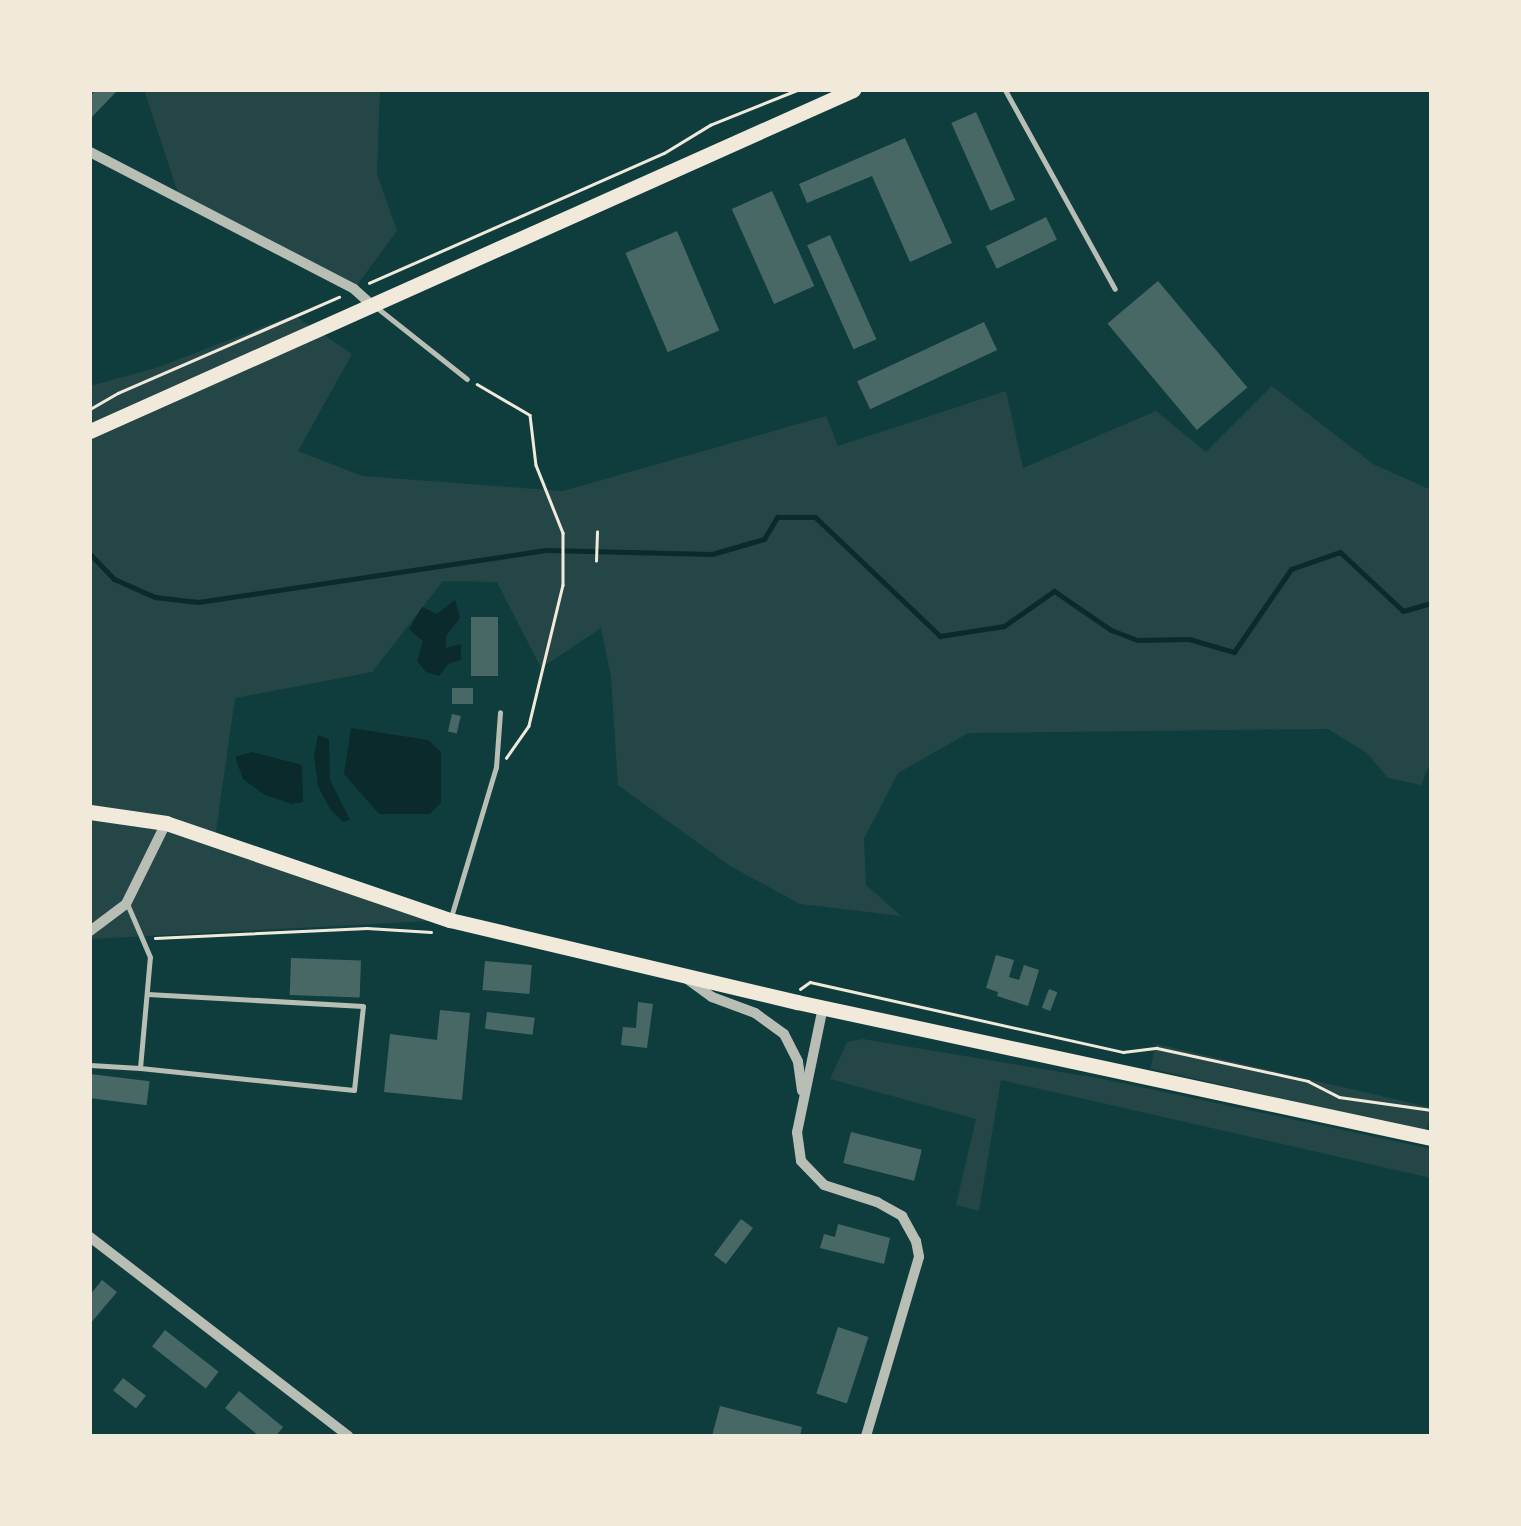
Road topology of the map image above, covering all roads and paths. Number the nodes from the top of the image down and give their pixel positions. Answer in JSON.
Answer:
{"nodes":[{"id":1,"x":797,"y":90,"type":"edge"},
{"id":2,"x":854,"y":90,"type":"edge"},
{"id":3,"x":1004,"y":90,"type":"edge"},
{"id":4,"x":90,"y":152,"type":"edge"},
{"id":5,"x":1115,"y":289,"type":"dead end"},
{"id":6,"x":354,"y":290,"type":"junction"},
{"id":7,"x":374,"y":306,"type":"junction"},
{"id":8,"x":467,"y":379,"type":"joint"},
{"id":9,"x":90,"y":409,"type":"edge"},
{"id":10,"x":90,"y":432,"type":"edge"},
{"id":11,"x":596,"y":532,"type":"dead end"},
{"id":12,"x":596,"y":561,"type":"dead end"},
{"id":13,"x":500,"y":712,"type":"dead end"},
{"id":14,"x":496,"y":767,"type":"junction"},
{"id":15,"x":90,"y":812,"type":"edge"},
{"id":16,"x":166,"y":823,"type":"junction"},
{"id":17,"x":126,"y":904,"type":"junction"},
{"id":18,"x":450,"y":920,"type":"junction"},
{"id":19,"x":90,"y":931,"type":"edge"},
{"id":20,"x":682,"y":976,"type":"junction"},
{"id":21,"x":147,"y":994,"type":"junction"},
{"id":22,"x":822,"y":1007,"type":"junction"},
{"id":23,"x":90,"y":1065,"type":"edge"},
{"id":24,"x":140,"y":1068,"type":"junction"},
{"id":25,"x":803,"y":1102,"type":"junction"},
{"id":26,"x":1431,"y":1138,"type":"edge"},
{"id":27,"x":90,"y":1237,"type":"edge"},
{"id":28,"x":348,"y":1436,"type":"edge"},
{"id":29,"x":866,"y":1436,"type":"edge"}],
"edges":[{"from":1,"to":6,"type":"path"},
{"from":2,"to":7,"type":"main road"},
{"from":3,"to":5,"type":"lane"},
{"from":4,"to":6,"type":"street"},
{"from":6,"to":7,"type":"street"},
{"from":6,"to":9,"type":"path"},
{"from":7,"to":8,"type":"lane"},
{"from":7,"to":10,"type":"main road"},
{"from":8,"to":14,"type":"path"},
{"from":11,"to":12,"type":"path"},
{"from":13,"to":14,"type":"lane"},
{"from":14,"to":18,"type":"lane"},
{"from":15,"to":16,"type":"main road"},
{"from":16,"to":17,"type":"street"},
{"from":16,"to":18,"type":"main road"},
{"from":17,"to":19,"type":"street"},
{"from":17,"to":21,"type":"lane"},
{"from":18,"to":20,"type":"main road"},
{"from":20,"to":22,"type":"main road"},
{"from":20,"to":25,"type":"street"},
{"from":21,"to":24,"type":"lane"},
{"from":21,"to":24,"type":"lane"},
{"from":22,"to":25,"type":"street"},
{"from":22,"to":26,"type":"main road"},
{"from":23,"to":24,"type":"lane"},
{"from":25,"to":29,"type":"street"},
{"from":27,"to":28,"type":"street"}]}
